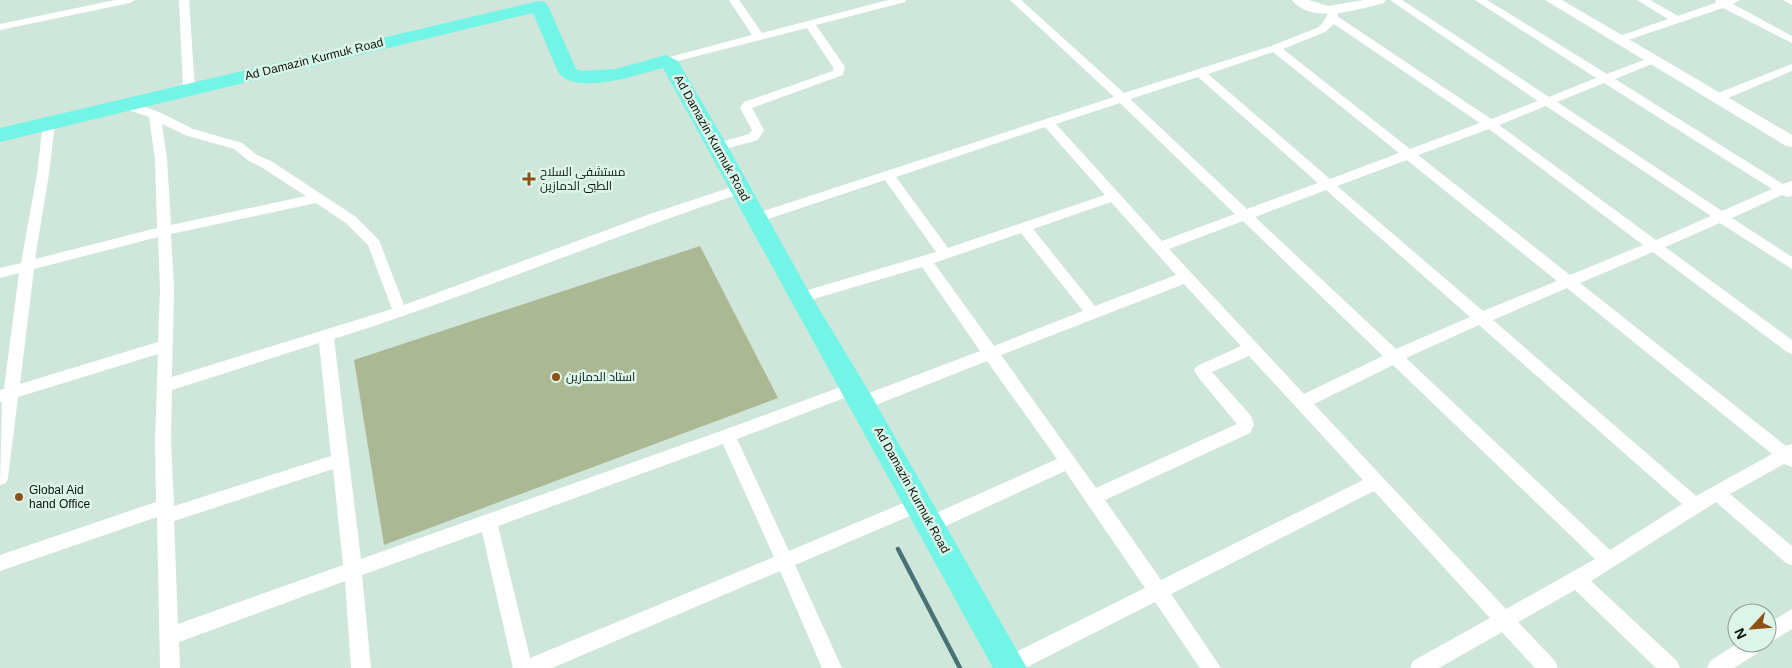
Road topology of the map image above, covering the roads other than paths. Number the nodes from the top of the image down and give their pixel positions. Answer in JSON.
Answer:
{"nodes":[{"id":1,"x":130,"y":0,"type":"edge"},
{"id":2,"x":184,"y":0,"type":"edge"},
{"id":3,"x":734,"y":0,"type":"edge"},
{"id":4,"x":901,"y":0,"type":"edge"},
{"id":5,"x":1015,"y":0,"type":"edge"},
{"id":6,"x":1298,"y":0,"type":"edge"},
{"id":7,"x":1379,"y":0,"type":"edge"},
{"id":8,"x":1395,"y":0,"type":"edge"},
{"id":9,"x":1480,"y":0,"type":"edge"},
{"id":10,"x":1552,"y":0,"type":"edge"},
{"id":11,"x":1642,"y":0,"type":"edge"},
{"id":12,"x":1736,"y":0,"type":"edge"},
{"id":13,"x":1788,"y":0,"type":"edge"},
{"id":14,"x":1721,"y":2,"type":"edge"},
{"id":15,"x":1792,"y":2,"type":"edge"},
{"id":16,"x":537,"y":3,"type":"edge"},
{"id":17,"x":1333,"y":14,"type":"junction"},
{"id":18,"x":1677,"y":20,"type":"junction"},
{"id":19,"x":810,"y":24,"type":"junction"},
{"id":20,"x":0,"y":27,"type":"edge"},
{"id":21,"x":760,"y":38,"type":"junction"},
{"id":22,"x":1618,"y":40,"type":"junction"},
{"id":23,"x":1792,"y":40,"type":"edge"},
{"id":24,"x":1275,"y":48,"type":"junction"},
{"id":25,"x":1653,"y":60,"type":"junction"},
{"id":26,"x":666,"y":61,"type":"junction"},
{"id":27,"x":1786,"y":70,"type":"edge"},
{"id":28,"x":1200,"y":73,"type":"junction"},
{"id":29,"x":1792,"y":78,"type":"edge"},
{"id":30,"x":1604,"y":79,"type":"junction"},
{"id":31,"x":189,"y":89,"type":"junction"},
{"id":32,"x":1717,"y":98,"type":"junction"},
{"id":33,"x":1123,"y":99,"type":"junction"},
{"id":34,"x":1548,"y":100,"type":"junction"},
{"id":35,"x":127,"y":105,"type":"junction"},
{"id":36,"x":155,"y":115,"type":"junction"},
{"id":37,"x":49,"y":123,"type":"junction"},
{"id":38,"x":1048,"y":123,"type":"junction"},
{"id":39,"x":1490,"y":124,"type":"junction"},
{"id":40,"x":0,"y":135,"type":"edge"},
{"id":41,"x":1792,"y":142,"type":"edge"},
{"id":42,"x":718,"y":147,"type":"junction"},
{"id":43,"x":1408,"y":155,"type":"junction"},
{"id":44,"x":889,"y":176,"type":"junction"},
{"id":45,"x":1327,"y":184,"type":"junction"},
{"id":46,"x":740,"y":188,"type":"junction"},
{"id":47,"x":1789,"y":190,"type":"edge"},
{"id":48,"x":1113,"y":197,"type":"junction"},
{"id":49,"x":318,"y":198,"type":"junction"},
{"id":50,"x":1244,"y":214,"type":"junction"},
{"id":51,"x":1721,"y":216,"type":"junction"},
{"id":52,"x":756,"y":218,"type":"junction"},
{"id":53,"x":1024,"y":227,"type":"junction"},
{"id":54,"x":164,"y":231,"type":"junction"},
{"id":55,"x":1654,"y":246,"type":"junction"},
{"id":56,"x":1160,"y":247,"type":"junction"},
{"id":57,"x":945,"y":254,"type":"junction"},
{"id":58,"x":924,"y":261,"type":"junction"},
{"id":59,"x":1792,"y":264,"type":"edge"},
{"id":60,"x":27,"y":266,"type":"junction"},
{"id":61,"x":0,"y":273,"type":"edge"},
{"id":62,"x":1186,"y":277,"type":"junction"},
{"id":63,"x":1569,"y":281,"type":"junction"},
{"id":64,"x":800,"y":298,"type":"junction"},
{"id":65,"x":400,"y":312,"type":"junction"},
{"id":66,"x":1093,"y":314,"type":"junction"},
{"id":67,"x":1480,"y":318,"type":"junction"},
{"id":68,"x":326,"y":337,"type":"junction"},
{"id":69,"x":165,"y":346,"type":"junction"},
{"id":70,"x":1252,"y":348,"type":"junction"},
{"id":71,"x":1792,"y":348,"type":"edge"},
{"id":72,"x":990,"y":353,"type":"junction"},
{"id":73,"x":1395,"y":356,"type":"junction"},
{"id":74,"x":165,"y":386,"type":"junction"},
{"id":75,"x":6,"y":394,"type":"edge"},
{"id":76,"x":858,"y":395,"type":"junction"},
{"id":77,"x":1303,"y":402,"type":"junction"},
{"id":78,"x":727,"y":436,"type":"junction"},
{"id":79,"x":1790,"y":455,"type":"edge"},
{"id":80,"x":340,"y":460,"type":"junction"},
{"id":81,"x":1068,"y":462,"type":"junction"},
{"id":82,"x":0,"y":478,"type":"edge"},
{"id":83,"x":1376,"y":482,"type":"junction"},
{"id":84,"x":1716,"y":493,"type":"junction"},
{"id":85,"x":1093,"y":497,"type":"junction"},
{"id":86,"x":920,"y":504,"type":"junction"},
{"id":87,"x":1695,"y":505,"type":"junction"},
{"id":88,"x":164,"y":511,"type":"junction"},
{"id":89,"x":488,"y":522,"type":"junction"},
{"id":90,"x":931,"y":524,"type":"junction"},
{"id":91,"x":1792,"y":557,"type":"edge"},
{"id":92,"x":1609,"y":561,"type":"junction"},
{"id":93,"x":784,"y":562,"type":"junction"},
{"id":94,"x":0,"y":563,"type":"edge"},
{"id":95,"x":353,"y":570,"type":"junction"},
{"id":96,"x":1577,"y":580,"type":"junction"},
{"id":97,"x":1159,"y":592,"type":"junction"},
{"id":98,"x":1792,"y":618,"type":"edge"},
{"id":99,"x":1503,"y":620,"type":"junction"},
{"id":100,"x":1777,"y":628,"type":"edge"},
{"id":101,"x":169,"y":636,"type":"junction"},
{"id":102,"x":1740,"y":653,"type":"edge"},
{"id":103,"x":1008,"y":667,"type":"edge"},
{"id":104,"x":170,"y":668,"type":"edge"},
{"id":105,"x":361,"y":668,"type":"edge"},
{"id":106,"x":523,"y":668,"type":"edge"},
{"id":107,"x":529,"y":668,"type":"edge"},
{"id":108,"x":832,"y":668,"type":"edge"},
{"id":109,"x":1211,"y":668,"type":"edge"},
{"id":110,"x":1420,"y":668,"type":"edge"},
{"id":111,"x":1548,"y":668,"type":"edge"},
{"id":112,"x":1670,"y":668,"type":"edge"},
{"id":113,"x":1717,"y":668,"type":"edge"}],
"edges":[{"from":1,"to":20,"type":"street"},
{"from":2,"to":31,"type":"street"},
{"from":3,"to":21,"type":"street"},
{"from":4,"to":19,"type":"street"},
{"from":5,"to":33,"type":"street"},
{"from":6,"to":17,"type":"street"},
{"from":7,"to":17,"type":"street"},
{"from":8,"to":34,"type":"street"},
{"from":9,"to":30,"type":"street"},
{"from":10,"to":22,"type":"street"},
{"from":11,"to":18,"type":"street"},
{"from":12,"to":14,"type":"street"},
{"from":13,"to":15,"type":"street"},
{"from":14,"to":18,"type":"street"},
{"from":14,"to":23,"type":"street"},
{"from":16,"to":26,"type":"highway","name":"Ad Damazin Kurmuk Road"},
{"from":16,"to":31,"type":"highway","name":"Ad Damazin Kurmuk Road"},
{"from":17,"to":24,"type":"street"},
{"from":17,"to":39,"type":"street"},
{"from":18,"to":22,"type":"street"},
{"from":19,"to":21,"type":"street"},
{"from":19,"to":42,"type":"street"},
{"from":21,"to":26,"type":"street"},
{"from":22,"to":25,"type":"street"},
{"from":24,"to":28,"type":"street"},
{"from":24,"to":43,"type":"street"},
{"from":25,"to":30,"type":"street"},
{"from":25,"to":32,"type":"street"},
{"from":26,"to":42,"type":"highway","name":"Ad Damazin Kurmuk Road"},
{"from":27,"to":29,"type":"street"},
{"from":27,"to":32,"type":"street"},
{"from":28,"to":33,"type":"street"},
{"from":28,"to":45,"type":"street"},
{"from":30,"to":34,"type":"street"},
{"from":30,"to":47,"type":"street"},
{"from":31,"to":35,"type":"highway","name":"Ad Damazin Kurmuk Road"},
{"from":32,"to":41,"type":"street"},
{"from":33,"to":38,"type":"street"},
{"from":33,"to":50,"type":"street"},
{"from":34,"to":39,"type":"street"},
{"from":34,"to":51,"type":"street"},
{"from":35,"to":36,"type":"street"},
{"from":35,"to":37,"type":"highway","name":"Ad Damazin Kurmuk Road"},
{"from":36,"to":49,"type":"street"},
{"from":36,"to":54,"type":"street"},
{"from":37,"to":40,"type":"highway","name":"Ad Damazin Kurmuk Road"},
{"from":37,"to":60,"type":"street"},
{"from":38,"to":44,"type":"street"},
{"from":38,"to":48,"type":"street"},
{"from":39,"to":43,"type":"street"},
{"from":39,"to":55,"type":"street"},
{"from":42,"to":46,"type":"highway","name":"Ad Damazin Kurmuk Road"},
{"from":43,"to":45,"type":"street"},
{"from":43,"to":63,"type":"street"},
{"from":44,"to":52,"type":"street"},
{"from":44,"to":57,"type":"street"},
{"from":45,"to":50,"type":"street"},
{"from":45,"to":67,"type":"street"},
{"from":46,"to":52,"type":"highway","name":"Ad Damazin Kurmuk Road"},
{"from":46,"to":65,"type":"street"},
{"from":47,"to":51,"type":"street"},
{"from":48,"to":53,"type":"street"},
{"from":48,"to":56,"type":"street"},
{"from":49,"to":54,"type":"street"},
{"from":49,"to":65,"type":"street"},
{"from":50,"to":56,"type":"street"},
{"from":50,"to":73,"type":"street"},
{"from":51,"to":55,"type":"street"},
{"from":51,"to":59,"type":"street"},
{"from":52,"to":64,"type":"highway","name":"Ad Damazin Kurmuk Road"},
{"from":53,"to":57,"type":"street"},
{"from":53,"to":66,"type":"street"},
{"from":54,"to":60,"type":"street"},
{"from":54,"to":69,"type":"street"},
{"from":55,"to":63,"type":"street"},
{"from":55,"to":71,"type":"street"},
{"from":56,"to":62,"type":"street"},
{"from":57,"to":58,"type":"street"},
{"from":58,"to":64,"type":"street"},
{"from":58,"to":72,"type":"street"},
{"from":60,"to":61,"type":"street"},
{"from":60,"to":75,"type":"street"},
{"from":62,"to":66,"type":"street"},
{"from":62,"to":70,"type":"street"},
{"from":63,"to":67,"type":"street"},
{"from":63,"to":79,"type":"street"},
{"from":64,"to":76,"type":"highway","name":"Ad Damazin Kurmuk Road"},
{"from":65,"to":68,"type":"street"},
{"from":66,"to":72,"type":"street"},
{"from":67,"to":73,"type":"street"},
{"from":67,"to":87,"type":"street"},
{"from":68,"to":74,"type":"street"},
{"from":68,"to":80,"type":"street"},
{"from":69,"to":74,"type":"street"},
{"from":69,"to":75,"type":"street"},
{"from":70,"to":77,"type":"street"},
{"from":70,"to":85,"type":"street"},
{"from":72,"to":76,"type":"street"},
{"from":72,"to":81,"type":"street"},
{"from":73,"to":77,"type":"street"},
{"from":73,"to":92,"type":"street"},
{"from":74,"to":88,"type":"street"},
{"from":75,"to":82,"type":"street"},
{"from":76,"to":78,"type":"street"},
{"from":76,"to":86,"type":"highway","name":"Ad Damazin Kurmuk Road"},
{"from":77,"to":83,"type":"street"},
{"from":78,"to":89,"type":"street"},
{"from":78,"to":93,"type":"street"},
{"from":79,"to":84,"type":"street"},
{"from":80,"to":88,"type":"street"},
{"from":80,"to":95,"type":"street"},
{"from":81,"to":85,"type":"street"},
{"from":81,"to":90,"type":"street"},
{"from":83,"to":97,"type":"street"},
{"from":83,"to":99,"type":"street"},
{"from":84,"to":87,"type":"street"},
{"from":84,"to":91,"type":"street"},
{"from":85,"to":97,"type":"street"},
{"from":86,"to":90,"type":"highway","name":"Ad Damazin Kurmuk Road"},
{"from":86,"to":93,"type":"street"},
{"from":87,"to":92,"type":"street"},
{"from":88,"to":94,"type":"street"},
{"from":88,"to":101,"type":"street"},
{"from":89,"to":95,"type":"street"},
{"from":89,"to":106,"type":"street"},
{"from":90,"to":103,"type":"highway","name":"Ad Damazin Kurmuk Road"},
{"from":92,"to":96,"type":"street"},
{"from":93,"to":107,"type":"street"},
{"from":93,"to":108,"type":"street"},
{"from":95,"to":101,"type":"street"},
{"from":95,"to":105,"type":"street"},
{"from":96,"to":99,"type":"street"},
{"from":96,"to":112,"type":"street"},
{"from":97,"to":103,"type":"street"},
{"from":97,"to":109,"type":"street"},
{"from":98,"to":100,"type":"street"},
{"from":99,"to":110,"type":"street"},
{"from":99,"to":111,"type":"street"},
{"from":101,"to":104,"type":"street"},
{"from":102,"to":113,"type":"street"}]}
